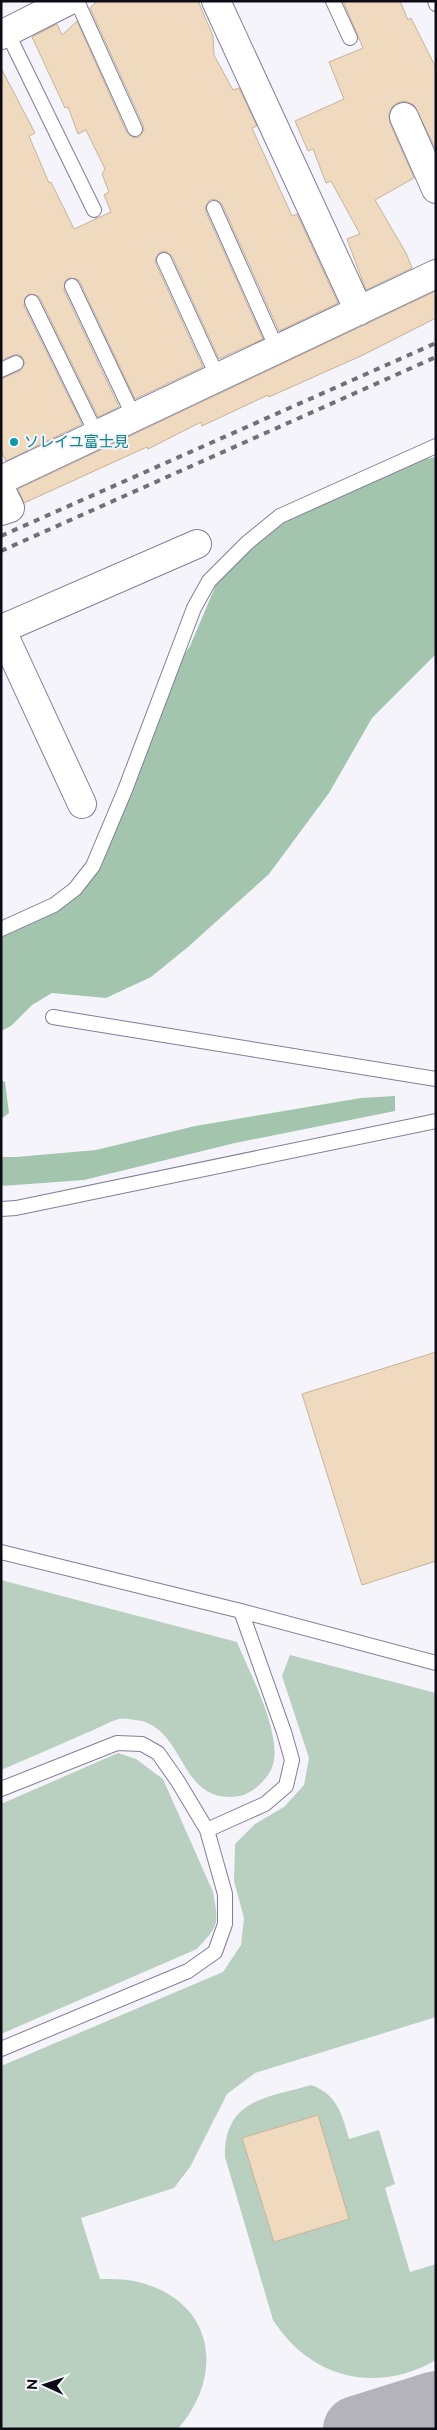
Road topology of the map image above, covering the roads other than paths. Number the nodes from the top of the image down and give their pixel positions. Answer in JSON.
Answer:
{"nodes":[{"id":1,"x":68,"y":1,"type":"edge"},
{"id":2,"x":77,"y":1,"type":"edge"},
{"id":3,"x":216,"y":1,"type":"edge"},
{"id":4,"x":333,"y":1,"type":"edge"},
{"id":5,"x":4,"y":33,"type":"edge"},
{"id":6,"x":350,"y":38,"type":"dead end"},
{"id":7,"x":404,"y":117,"type":"dead end"},
{"id":8,"x":135,"y":129,"type":"dead end"},
{"id":9,"x":436,"y":189,"type":"edge"},
{"id":10,"x":214,"y":208,"type":"dead end"},
{"id":11,"x":94,"y":210,"type":"dead end"},
{"id":12,"x":164,"y":260,"type":"dead end"},
{"id":13,"x":436,"y":274,"type":"edge"},
{"id":14,"x":72,"y":286,"type":"dead end"},
{"id":15,"x":32,"y":302,"type":"dead end"},
{"id":16,"x":359,"y":311,"type":"junction"},
{"id":17,"x":277,"y":350,"type":"junction"},
{"id":18,"x":16,"y":363,"type":"dead end"},
{"id":19,"x":1,"y":370,"type":"edge"},
{"id":20,"x":218,"y":378,"type":"junction"},
{"id":21,"x":134,"y":418,"type":"junction"},
{"id":22,"x":97,"y":435,"type":"junction"},
{"id":23,"x":436,"y":446,"type":"edge"},
{"id":24,"x":1,"y":480,"type":"edge"},
{"id":25,"x":1,"y":490,"type":"edge"},
{"id":26,"x":1,"y":511,"type":"edge"},
{"id":27,"x":197,"y":544,"type":"dead end"},
{"id":28,"x":2,"y":629,"type":"edge"},
{"id":29,"x":82,"y":804,"type":"dead end"},
{"id":30,"x":1,"y":929,"type":"edge"},
{"id":31,"x":53,"y":1017,"type":"dead end"},
{"id":32,"x":436,"y":1079,"type":"edge"},
{"id":33,"x":436,"y":1120,"type":"edge"},
{"id":34,"x":1,"y":1209,"type":"edge"},
{"id":35,"x":1,"y":1552,"type":"edge"},
{"id":36,"x":241,"y":1611,"type":"junction"},
{"id":37,"x":436,"y":1664,"type":"edge"},
{"id":38,"x":1,"y":1789,"type":"edge"},
{"id":39,"x":207,"y":1830,"type":"junction"},
{"id":40,"x":1,"y":2049,"type":"edge"}],
"edges":[{"from":1,"to":5,"type":"street"},
{"from":2,"to":8,"type":"lane"},
{"from":3,"to":16,"type":"street"},
{"from":4,"to":6,"type":"lane"},
{"from":5,"to":11,"type":"lane"},
{"from":7,"to":9,"type":"street"},
{"from":10,"to":17,"type":"lane"},
{"from":12,"to":20,"type":"lane"},
{"from":13,"to":16,"type":"street"},
{"from":14,"to":21,"type":"lane"},
{"from":15,"to":22,"type":"lane"},
{"from":16,"to":17,"type":"street"},
{"from":17,"to":20,"type":"street"},
{"from":18,"to":19,"type":"lane"},
{"from":20,"to":21,"type":"street"},
{"from":21,"to":22,"type":"street"},
{"from":22,"to":24,"type":"street"},
{"from":23,"to":30,"type":"lane"},
{"from":25,"to":26,"type":"street"},
{"from":27,"to":28,"type":"street"},
{"from":28,"to":29,"type":"street"},
{"from":31,"to":32,"type":"lane"},
{"from":33,"to":34,"type":"lane"},
{"from":35,"to":36,"type":"lane"},
{"from":36,"to":37,"type":"lane"},
{"from":36,"to":39,"type":"lane"},
{"from":38,"to":39,"type":"lane"},
{"from":39,"to":40,"type":"lane"}]}
